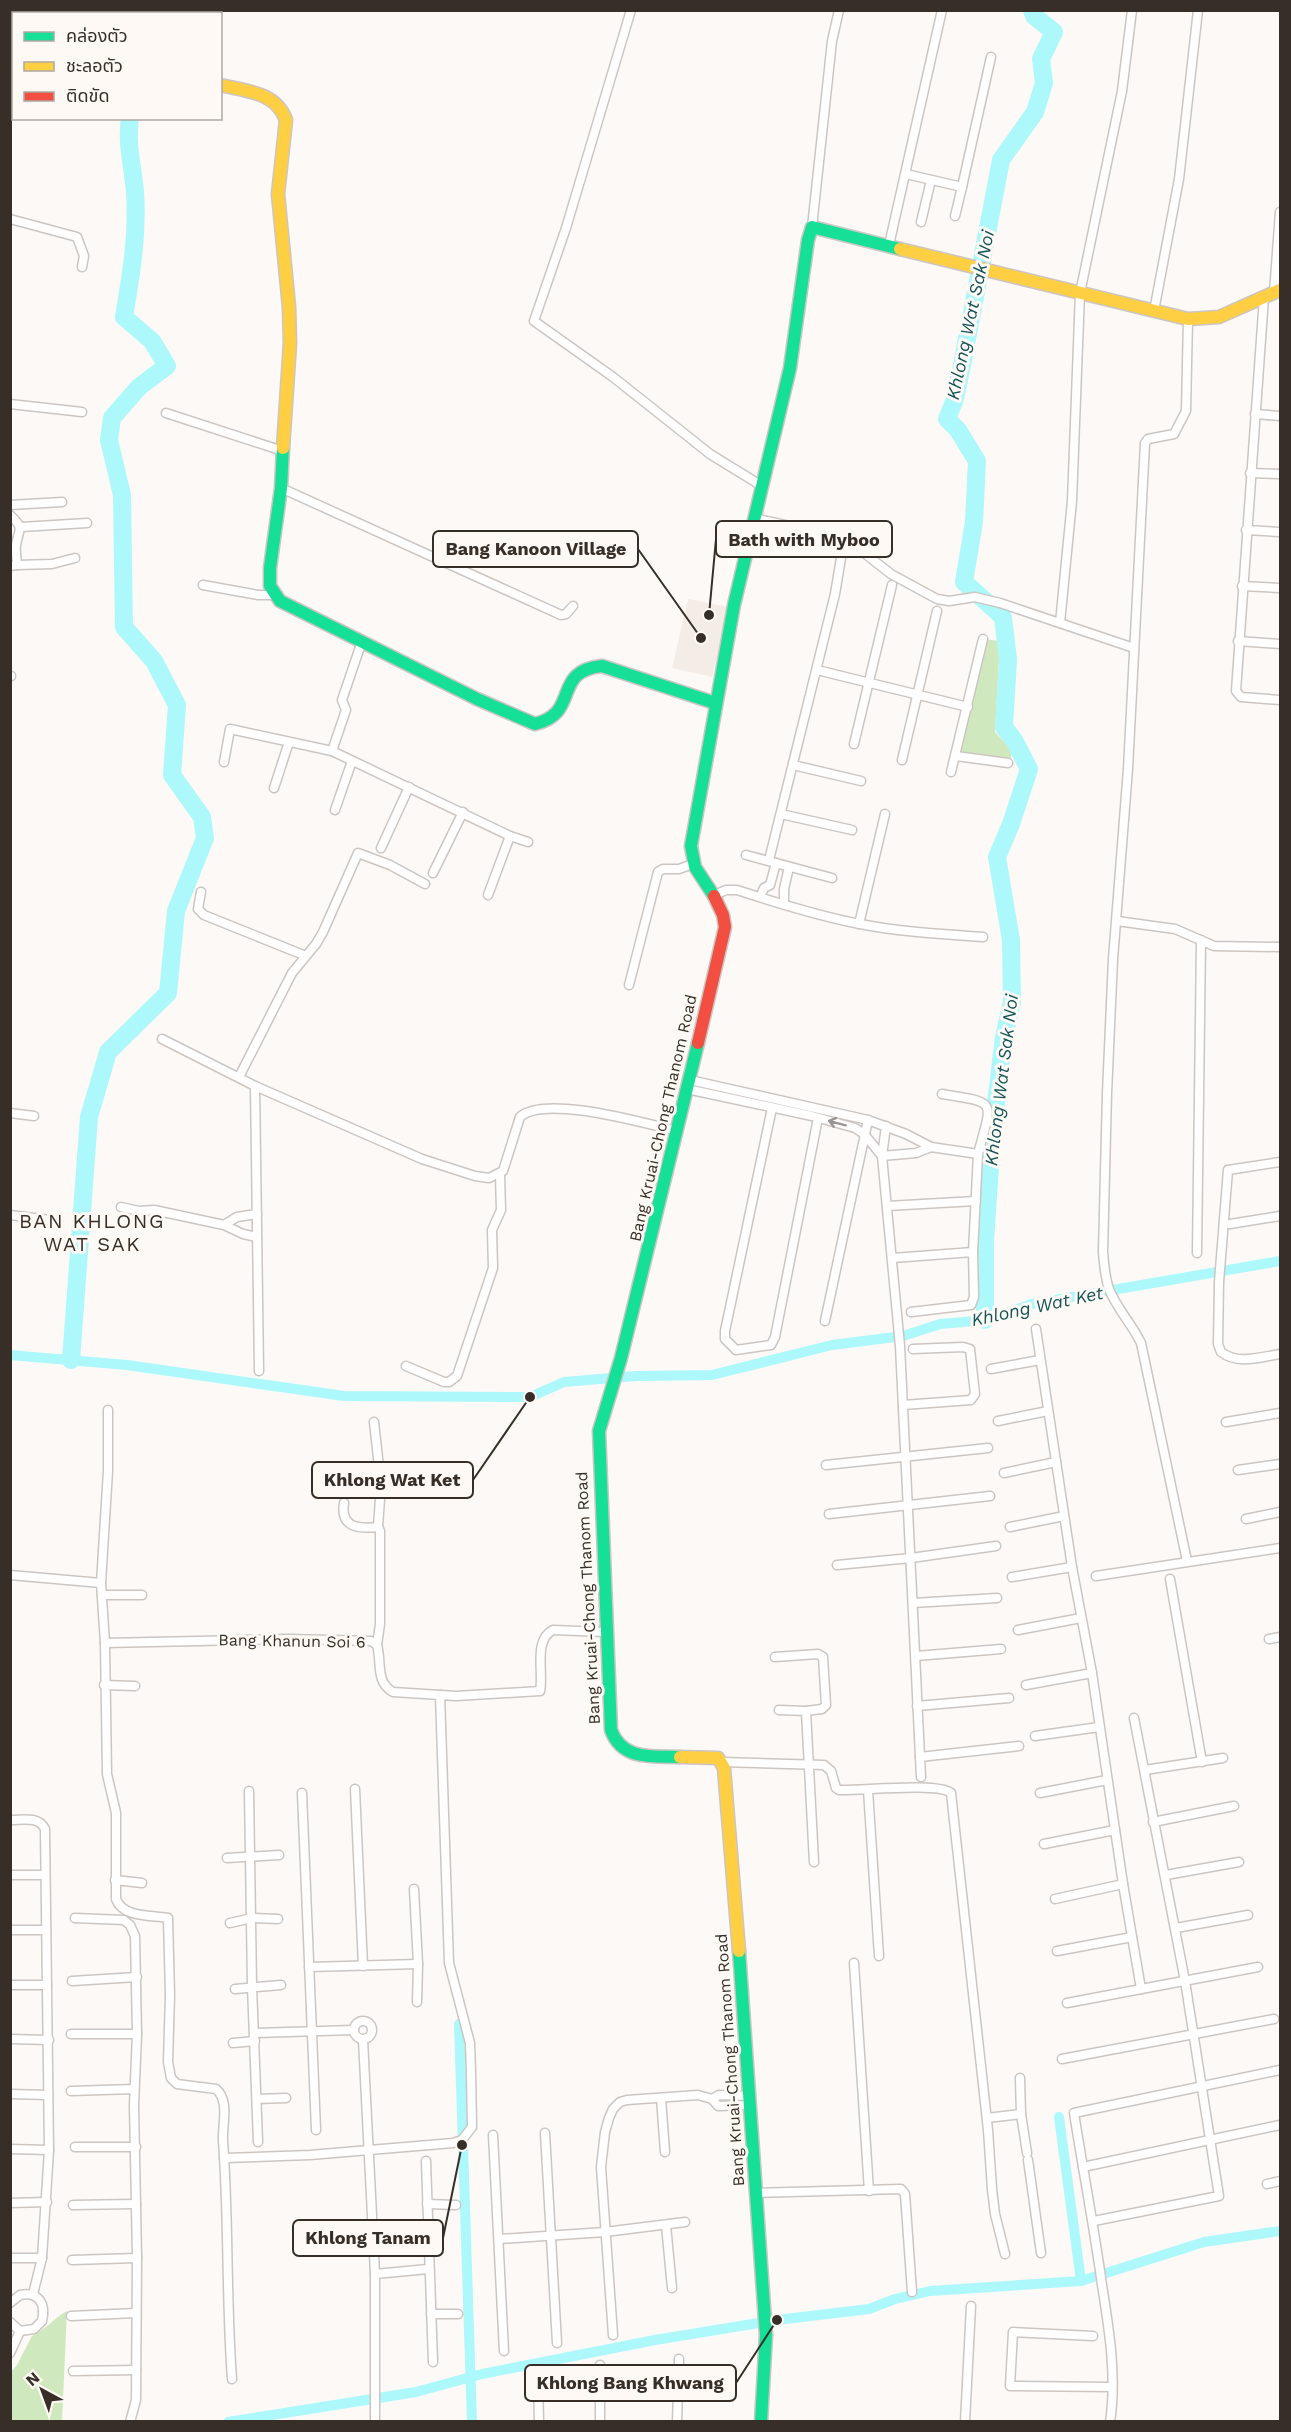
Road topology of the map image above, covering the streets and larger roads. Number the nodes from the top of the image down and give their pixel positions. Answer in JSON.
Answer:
{"nodes":[{"id":1,"x":632,"y":10,"type":"edge"},
{"id":2,"x":839,"y":10,"type":"edge"},
{"id":3,"x":942,"y":10,"type":"edge"},
{"id":4,"x":1132,"y":10,"type":"edge"},
{"id":5,"x":1198,"y":10,"type":"edge"},
{"id":6,"x":991,"y":57,"type":"dead end"},
{"id":7,"x":222,"y":85,"type":"edge"},
{"id":8,"x":906,"y":174,"type":"junction"},
{"id":9,"x":932,"y":180,"type":"junction"},
{"id":10,"x":962,"y":187,"type":"junction"},
{"id":11,"x":1281,"y":212,"type":"edge"},
{"id":12,"x":955,"y":216,"type":"dead end"},
{"id":13,"x":10,"y":219,"type":"edge"},
{"id":14,"x":921,"y":222,"type":"dead end"},
{"id":15,"x":812,"y":227,"type":"junction"},
{"id":16,"x":890,"y":245,"type":"junction"},
{"id":17,"x":82,"y":267,"type":"dead end"},
{"id":18,"x":1080,"y":293,"type":"junction"},
{"id":19,"x":1273,"y":293,"type":"edge"},
{"id":20,"x":1154,"y":311,"type":"junction"},
{"id":21,"x":1188,"y":319,"type":"junction"},
{"id":22,"x":10,"y":404,"type":"edge"},
{"id":23,"x":82,"y":412,"type":"dead end"},
{"id":24,"x":166,"y":413,"type":"dead end"},
{"id":25,"x":1255,"y":414,"type":"junction"},
{"id":26,"x":1281,"y":416,"type":"edge"},
{"id":27,"x":283,"y":451,"type":"junction"},
{"id":28,"x":1250,"y":473,"type":"junction"},
{"id":29,"x":1281,"y":474,"type":"edge"},
{"id":30,"x":762,"y":486,"type":"junction"},
{"id":31,"x":281,"y":488,"type":"junction"},
{"id":32,"x":62,"y":502,"type":"dead end"},
{"id":33,"x":10,"y":505,"type":"edge"},
{"id":34,"x":10,"y":514,"type":"edge"},
{"id":35,"x":754,"y":518,"type":"junction"},
{"id":36,"x":87,"y":523,"type":"dead end"},
{"id":37,"x":21,"y":527,"type":"junction"},
{"id":38,"x":1246,"y":530,"type":"junction"},
{"id":39,"x":1281,"y":532,"type":"edge"},
{"id":40,"x":842,"y":552,"type":"dead end"},
{"id":41,"x":75,"y":558,"type":"dead end"},
{"id":42,"x":14,"y":565,"type":"edge"},
{"id":43,"x":203,"y":585,"type":"dead end"},
{"id":44,"x":892,"y":585,"type":"dead end"},
{"id":45,"x":1242,"y":586,"type":"junction"},
{"id":46,"x":1281,"y":588,"type":"edge"},
{"id":47,"x":274,"y":595,"type":"junction"},
{"id":48,"x":573,"y":606,"type":"dead end"},
{"id":49,"x":937,"y":611,"type":"dead end"},
{"id":50,"x":1060,"y":623,"type":"junction"},
{"id":51,"x":983,"y":639,"type":"dead end"},
{"id":52,"x":1239,"y":640,"type":"junction"},
{"id":53,"x":362,"y":641,"type":"junction"},
{"id":54,"x":1281,"y":644,"type":"edge"},
{"id":55,"x":1134,"y":648,"type":"junction"},
{"id":56,"x":817,"y":670,"type":"junction"},
{"id":57,"x":869,"y":683,"type":"junction"},
{"id":58,"x":917,"y":696,"type":"junction"},
{"id":59,"x":1281,"y":700,"type":"edge"},
{"id":60,"x":715,"y":703,"type":"junction"},
{"id":61,"x":968,"y":707,"type":"junction"},
{"id":62,"x":289,"y":742,"type":"junction"},
{"id":63,"x":854,"y":744,"type":"dead end"},
{"id":64,"x":332,"y":751,"type":"junction"},
{"id":65,"x":956,"y":756,"type":"junction"},
{"id":66,"x":902,"y":760,"type":"dead end"},
{"id":67,"x":352,"y":761,"type":"junction"},
{"id":68,"x":224,"y":762,"type":"dead end"},
{"id":69,"x":1008,"y":763,"type":"dead end"},
{"id":70,"x":793,"y":765,"type":"junction"},
{"id":71,"x":951,"y":772,"type":"dead end"},
{"id":72,"x":861,"y":781,"type":"dead end"},
{"id":73,"x":409,"y":787,"type":"junction"},
{"id":74,"x":274,"y":788,"type":"dead end"},
{"id":75,"x":335,"y":810,"type":"dead end"},
{"id":76,"x":463,"y":812,"type":"junction"},
{"id":77,"x":781,"y":814,"type":"junction"},
{"id":78,"x":885,"y":814,"type":"dead end"},
{"id":79,"x":852,"y":830,"type":"dead end"},
{"id":80,"x":510,"y":836,"type":"junction"},
{"id":81,"x":528,"y":842,"type":"dead end"},
{"id":82,"x":381,"y":848,"type":"dead end"},
{"id":83,"x":746,"y":855,"type":"dead end"},
{"id":84,"x":773,"y":861,"type":"junction"},
{"id":85,"x":693,"y":864,"type":"junction"},
{"id":86,"x":789,"y":867,"type":"junction"},
{"id":87,"x":433,"y":873,"type":"dead end"},
{"id":88,"x":832,"y":878,"type":"dead end"},
{"id":89,"x":425,"y":884,"type":"dead end"},
{"id":90,"x":770,"y":885,"type":"junction"},
{"id":91,"x":784,"y":889,"type":"junction"},
{"id":92,"x":201,"y":892,"type":"dead end"},
{"id":93,"x":488,"y":895,"type":"dead end"},
{"id":94,"x":715,"y":895,"type":"junction"},
{"id":95,"x":760,"y":897,"type":"junction"},
{"id":96,"x":784,"y":904,"type":"junction"},
{"id":97,"x":1117,"y":921,"type":"junction"},
{"id":98,"x":859,"y":924,"type":"junction"},
{"id":99,"x":983,"y":938,"type":"dead end"},
{"id":100,"x":1201,"y":940,"type":"junction"},
{"id":101,"x":1281,"y":947,"type":"edge"},
{"id":102,"x":306,"y":956,"type":"junction"},
{"id":103,"x":629,"y":985,"type":"dead end"},
{"id":104,"x":162,"y":1040,"type":"dead end"},
{"id":105,"x":239,"y":1077,"type":"junction"},
{"id":106,"x":688,"y":1085,"type":"junction"},
{"id":107,"x":255,"y":1086,"type":"junction"},
{"id":108,"x":942,"y":1094,"type":"dead end"},
{"id":109,"x":767,"y":1104,"type":"junction"},
{"id":110,"x":10,"y":1113,"type":"edge"},
{"id":111,"x":814,"y":1114,"type":"junction"},
{"id":112,"x":34,"y":1116,"type":"dead end"},
{"id":113,"x":868,"y":1120,"type":"junction"},
{"id":114,"x":886,"y":1126,"type":"junction"},
{"id":115,"x":678,"y":1131,"type":"junction"},
{"id":116,"x":864,"y":1134,"type":"junction"},
{"id":117,"x":931,"y":1147,"type":"junction"},
{"id":118,"x":978,"y":1154,"type":"junction"},
{"id":119,"x":882,"y":1156,"type":"junction"},
{"id":120,"x":1281,"y":1162,"type":"edge"},
{"id":121,"x":500,"y":1174,"type":"junction"},
{"id":122,"x":976,"y":1201,"type":"junction"},
{"id":123,"x":887,"y":1206,"type":"junction"},
{"id":124,"x":121,"y":1207,"type":"dead end"},
{"id":125,"x":257,"y":1214,"type":"junction"},
{"id":126,"x":10,"y":1215,"type":"edge"},
{"id":127,"x":1281,"y":1216,"type":"edge"},
{"id":128,"x":58,"y":1221,"type":"dead end"},
{"id":129,"x":1230,"y":1224,"type":"dead end"},
{"id":130,"x":224,"y":1225,"type":"junction"},
{"id":131,"x":257,"y":1237,"type":"junction"},
{"id":132,"x":973,"y":1252,"type":"junction"},
{"id":133,"x":1197,"y":1253,"type":"dead end"},
{"id":134,"x":893,"y":1258,"type":"junction"},
{"id":135,"x":911,"y":1312,"type":"dead end"},
{"id":136,"x":825,"y":1321,"type":"dead end"},
{"id":137,"x":1036,"y":1329,"type":"dead end"},
{"id":138,"x":914,"y":1349,"type":"dead end"},
{"id":139,"x":1281,"y":1354,"type":"edge"},
{"id":140,"x":1040,"y":1360,"type":"junction"},
{"id":141,"x":406,"y":1366,"type":"dead end"},
{"id":142,"x":991,"y":1369,"type":"dead end"},
{"id":143,"x":259,"y":1371,"type":"dead end"},
{"id":144,"x":903,"y":1405,"type":"junction"},
{"id":145,"x":108,"y":1410,"type":"dead end"},
{"id":146,"x":1048,"y":1411,"type":"junction"},
{"id":147,"x":1281,"y":1413,"type":"edge"},
{"id":148,"x":998,"y":1421,"type":"dead end"},
{"id":149,"x":374,"y":1422,"type":"dead end"},
{"id":150,"x":1226,"y":1422,"type":"dead end"},
{"id":151,"x":988,"y":1448,"type":"dead end"},
{"id":152,"x":906,"y":1456,"type":"junction"},
{"id":153,"x":1056,"y":1462,"type":"junction"},
{"id":154,"x":1281,"y":1464,"type":"edge"},
{"id":155,"x":826,"y":1465,"type":"dead end"},
{"id":156,"x":1238,"y":1470,"type":"dead end"},
{"id":157,"x":1004,"y":1473,"type":"dead end"},
{"id":158,"x":990,"y":1496,"type":"dead end"},
{"id":159,"x":344,"y":1503,"type":"dead end"},
{"id":160,"x":909,"y":1504,"type":"junction"},
{"id":161,"x":1281,"y":1512,"type":"edge"},
{"id":162,"x":829,"y":1514,"type":"dead end"},
{"id":163,"x":1064,"y":1516,"type":"junction"},
{"id":164,"x":1246,"y":1520,"type":"dead end"},
{"id":165,"x":378,"y":1527,"type":"junction"},
{"id":166,"x":1010,"y":1527,"type":"dead end"},
{"id":167,"x":996,"y":1546,"type":"dead end"},
{"id":168,"x":1281,"y":1548,"type":"edge"},
{"id":169,"x":911,"y":1558,"type":"junction"},
{"id":170,"x":1186,"y":1561,"type":"junction"},
{"id":171,"x":837,"y":1565,"type":"dead end"},
{"id":172,"x":1072,"y":1567,"type":"junction"},
{"id":173,"x":10,"y":1575,"type":"edge"},
{"id":174,"x":1096,"y":1576,"type":"dead end"},
{"id":175,"x":1012,"y":1577,"type":"dead end"},
{"id":176,"x":1170,"y":1579,"type":"dead end"},
{"id":177,"x":101,"y":1583,"type":"junction"},
{"id":178,"x":102,"y":1595,"type":"junction"},
{"id":179,"x":142,"y":1595,"type":"dead end"},
{"id":180,"x":997,"y":1598,"type":"dead end"},
{"id":181,"x":913,"y":1603,"type":"junction"},
{"id":182,"x":1081,"y":1618,"type":"junction"},
{"id":183,"x":1018,"y":1630,"type":"dead end"},
{"id":184,"x":605,"y":1632,"type":"junction"},
{"id":185,"x":1281,"y":1637,"type":"edge"},
{"id":186,"x":1269,"y":1639,"type":"dead end"},
{"id":187,"x":105,"y":1643,"type":"junction"},
{"id":188,"x":377,"y":1646,"type":"junction"},
{"id":189,"x":1001,"y":1650,"type":"dead end"},
{"id":190,"x":916,"y":1656,"type":"junction"},
{"id":191,"x":775,"y":1657,"type":"dead end"},
{"id":192,"x":1092,"y":1673,"type":"junction"},
{"id":193,"x":1026,"y":1684,"type":"dead end"},
{"id":194,"x":104,"y":1685,"type":"junction"},
{"id":195,"x":135,"y":1686,"type":"dead end"},
{"id":196,"x":440,"y":1695,"type":"junction"},
{"id":197,"x":1009,"y":1698,"type":"dead end"},
{"id":198,"x":918,"y":1706,"type":"junction"},
{"id":199,"x":779,"y":1710,"type":"dead end"},
{"id":200,"x":806,"y":1710,"type":"junction"},
{"id":201,"x":1134,"y":1718,"type":"dead end"},
{"id":202,"x":1099,"y":1727,"type":"junction"},
{"id":203,"x":1035,"y":1737,"type":"dead end"},
{"id":204,"x":1019,"y":1746,"type":"dead end"},
{"id":205,"x":920,"y":1757,"type":"junction"},
{"id":206,"x":1223,"y":1758,"type":"dead end"},
{"id":207,"x":722,"y":1762,"type":"junction"},
{"id":208,"x":1202,"y":1762,"type":"junction"},
{"id":209,"x":808,"y":1765,"type":"junction"},
{"id":210,"x":1145,"y":1770,"type":"junction"},
{"id":211,"x":921,"y":1778,"type":"dead end"},
{"id":212,"x":1107,"y":1780,"type":"junction"},
{"id":213,"x":355,"y":1789,"type":"dead end"},
{"id":214,"x":868,"y":1790,"type":"junction"},
{"id":215,"x":249,"y":1791,"type":"dead end"},
{"id":216,"x":302,"y":1793,"type":"dead end"},
{"id":217,"x":1040,"y":1793,"type":"dead end"},
{"id":218,"x":1234,"y":1806,"type":"dead end"},
{"id":219,"x":10,"y":1820,"type":"edge"},
{"id":220,"x":1154,"y":1822,"type":"junction"},
{"id":221,"x":1115,"y":1830,"type":"junction"},
{"id":222,"x":1044,"y":1844,"type":"dead end"},
{"id":223,"x":250,"y":1855,"type":"junction"},
{"id":224,"x":279,"y":1855,"type":"dead end"},
{"id":225,"x":227,"y":1858,"type":"dead end"},
{"id":226,"x":814,"y":1862,"type":"dead end"},
{"id":227,"x":1239,"y":1862,"type":"dead end"},
{"id":228,"x":10,"y":1875,"type":"edge"},
{"id":229,"x":45,"y":1875,"type":"junction"},
{"id":230,"x":1166,"y":1875,"type":"junction"},
{"id":231,"x":115,"y":1880,"type":"junction"},
{"id":232,"x":142,"y":1883,"type":"dead end"},
{"id":233,"x":1123,"y":1884,"type":"junction"},
{"id":234,"x":414,"y":1889,"type":"dead end"},
{"id":235,"x":1055,"y":1899,"type":"dead end"},
{"id":236,"x":1248,"y":1915,"type":"dead end"},
{"id":237,"x":75,"y":1918,"type":"dead end"},
{"id":238,"x":252,"y":1918,"type":"junction"},
{"id":239,"x":278,"y":1919,"type":"dead end"},
{"id":240,"x":230,"y":1923,"type":"dead end"},
{"id":241,"x":1176,"y":1928,"type":"junction"},
{"id":242,"x":10,"y":1930,"type":"edge"},
{"id":243,"x":46,"y":1930,"type":"junction"},
{"id":244,"x":1132,"y":1937,"type":"junction"},
{"id":245,"x":1057,"y":1951,"type":"dead end"},
{"id":246,"x":879,"y":1956,"type":"dead end"},
{"id":247,"x":854,"y":1963,"type":"dead end"},
{"id":248,"x":418,"y":1964,"type":"junction"},
{"id":249,"x":363,"y":1966,"type":"junction"},
{"id":250,"x":309,"y":1967,"type":"junction"},
{"id":251,"x":1258,"y":1967,"type":"dead end"},
{"id":252,"x":137,"y":1977,"type":"junction"},
{"id":253,"x":72,"y":1981,"type":"dead end"},
{"id":254,"x":1185,"y":1981,"type":"junction"},
{"id":255,"x":10,"y":1985,"type":"edge"},
{"id":256,"x":47,"y":1985,"type":"junction"},
{"id":257,"x":281,"y":1985,"type":"dead end"},
{"id":258,"x":252,"y":1986,"type":"junction"},
{"id":259,"x":235,"y":1989,"type":"dead end"},
{"id":260,"x":1141,"y":1989,"type":"junction"},
{"id":261,"x":417,"y":2002,"type":"dead end"},
{"id":262,"x":1066,"y":2003,"type":"dead end"},
{"id":263,"x":1274,"y":2019,"type":"dead end"},
{"id":264,"x":354,"y":2030,"type":"junction"},
{"id":265,"x":313,"y":2031,"type":"junction"},
{"id":266,"x":71,"y":2034,"type":"dead end"},
{"id":267,"x":137,"y":2034,"type":"junction"},
{"id":268,"x":1193,"y":2034,"type":"junction"},
{"id":269,"x":255,"y":2037,"type":"junction"},
{"id":270,"x":10,"y":2040,"type":"edge"},
{"id":271,"x":49,"y":2040,"type":"junction"},
{"id":272,"x":363,"y":2040,"type":"junction"},
{"id":273,"x":233,"y":2043,"type":"dead end"},
{"id":274,"x":1062,"y":2059,"type":"dead end"},
{"id":275,"x":1280,"y":2070,"type":"edge"},
{"id":276,"x":1020,"y":2078,"type":"dead end"},
{"id":277,"x":1202,"y":2085,"type":"junction"},
{"id":278,"x":134,"y":2089,"type":"junction"},
{"id":279,"x":70,"y":2091,"type":"dead end"},
{"id":280,"x":10,"y":2094,"type":"edge"},
{"id":281,"x":48,"y":2095,"type":"junction"},
{"id":282,"x":286,"y":2098,"type":"dead end"},
{"id":283,"x":661,"y":2098,"type":"junction"},
{"id":284,"x":257,"y":2099,"type":"junction"},
{"id":285,"x":750,"y":2101,"type":"junction"},
{"id":286,"x":1021,"y":2114,"type":"junction"},
{"id":287,"x":987,"y":2118,"type":"junction"},
{"id":288,"x":1281,"y":2125,"type":"edge"},
{"id":289,"x":316,"y":2130,"type":"dead end"},
{"id":290,"x":545,"y":2133,"type":"dead end"},
{"id":291,"x":493,"y":2135,"type":"dead end"},
{"id":292,"x":1211,"y":2141,"type":"junction"},
{"id":293,"x":258,"y":2142,"type":"dead end"},
{"id":294,"x":136,"y":2146,"type":"junction"},
{"id":295,"x":75,"y":2147,"type":"dead end"},
{"id":296,"x":10,"y":2149,"type":"edge"},
{"id":297,"x":369,"y":2149,"type":"junction"},
{"id":298,"x":49,"y":2150,"type":"junction"},
{"id":299,"x":665,"y":2152,"type":"dead end"},
{"id":300,"x":224,"y":2158,"type":"junction"},
{"id":301,"x":426,"y":2161,"type":"dead end"},
{"id":302,"x":1083,"y":2167,"type":"junction"},
{"id":303,"x":1281,"y":2181,"type":"edge"},
{"id":304,"x":1267,"y":2184,"type":"dead end"},
{"id":305,"x":869,"y":2191,"type":"junction"},
{"id":306,"x":756,"y":2193,"type":"junction"},
{"id":307,"x":10,"y":2202,"type":"edge"},
{"id":308,"x":47,"y":2202,"type":"junction"},
{"id":309,"x":135,"y":2204,"type":"junction"},
{"id":310,"x":427,"y":2204,"type":"junction"},
{"id":311,"x":73,"y":2205,"type":"dead end"},
{"id":312,"x":456,"y":2205,"type":"dead end"},
{"id":313,"x":685,"y":2222,"type":"dead end"},
{"id":314,"x":666,"y":2225,"type":"junction"},
{"id":315,"x":1094,"y":2226,"type":"junction"},
{"id":316,"x":605,"y":2232,"type":"junction"},
{"id":317,"x":550,"y":2235,"type":"junction"},
{"id":318,"x":499,"y":2239,"type":"junction"},
{"id":319,"x":1041,"y":2253,"type":"dead end"},
{"id":320,"x":1005,"y":2254,"type":"dead end"},
{"id":321,"x":10,"y":2258,"type":"edge"},
{"id":322,"x":42,"y":2258,"type":"junction"},
{"id":323,"x":137,"y":2258,"type":"junction"},
{"id":324,"x":72,"y":2260,"type":"dead end"},
{"id":325,"x":428,"y":2269,"type":"junction"},
{"id":326,"x":375,"y":2274,"type":"junction"},
{"id":327,"x":672,"y":2289,"type":"dead end"},
{"id":328,"x":912,"y":2292,"type":"dead end"},
{"id":329,"x":33,"y":2294,"type":"junction"},
{"id":330,"x":10,"y":2303,"type":"edge"},
{"id":331,"x":971,"y":2306,"type":"dead end"},
{"id":332,"x":136,"y":2313,"type":"junction"},
{"id":333,"x":431,"y":2314,"type":"junction"},
{"id":334,"x":458,"y":2314,"type":"dead end"},
{"id":335,"x":72,"y":2316,"type":"dead end"},
{"id":336,"x":10,"y":2322,"type":"edge"},
{"id":337,"x":20,"y":2331,"type":"junction"},
{"id":338,"x":613,"y":2335,"type":"dead end"},
{"id":339,"x":1093,"y":2336,"type":"dead end"},
{"id":340,"x":557,"y":2343,"type":"dead end"},
{"id":341,"x":504,"y":2351,"type":"dead end"},
{"id":342,"x":10,"y":2353,"type":"edge"},
{"id":343,"x":679,"y":2359,"type":"dead end"},
{"id":344,"x":433,"y":2362,"type":"dead end"},
{"id":345,"x":600,"y":2366,"type":"dead end"},
{"id":346,"x":136,"y":2370,"type":"junction"},
{"id":347,"x":73,"y":2371,"type":"dead end"},
{"id":348,"x":232,"y":2379,"type":"dead end"},
{"id":349,"x":538,"y":2380,"type":"dead end"},
{"id":350,"x":1112,"y":2387,"type":"junction"},
{"id":351,"x":130,"y":2421,"type":"edge"},
{"id":352,"x":375,"y":2421,"type":"edge"},
{"id":353,"x":539,"y":2421,"type":"edge"},
{"id":354,"x":600,"y":2421,"type":"edge"},
{"id":355,"x":677,"y":2421,"type":"edge"},
{"id":356,"x":761,"y":2421,"type":"edge"},
{"id":357,"x":965,"y":2421,"type":"edge"},
{"id":358,"x":1110,"y":2421,"type":"edge"}],
"edges":[{"from":1,"to":30,"type":"street"},
{"from":2,"to":15,"type":"street"},
{"from":3,"to":8,"type":"street"},
{"from":4,"to":18,"type":"street"},
{"from":5,"to":20,"type":"street"},
{"from":6,"to":10,"type":"street"},
{"from":7,"to":27,"type":"street"},
{"from":8,"to":9,"type":"street"},
{"from":8,"to":16,"type":"street"},
{"from":9,"to":10,"type":"street"},
{"from":9,"to":14,"type":"street"},
{"from":10,"to":12,"type":"street"},
{"from":11,"to":19,"type":"street"},
{"from":13,"to":17,"type":"street"},
{"from":15,"to":16,"type":"street"},
{"from":15,"to":30,"type":"street"},
{"from":16,"to":18,"type":"street"},
{"from":18,"to":20,"type":"street"},
{"from":18,"to":50,"type":"street"},
{"from":19,"to":21,"type":"street"},
{"from":19,"to":25,"type":"street"},
{"from":20,"to":21,"type":"street"},
{"from":21,"to":55,"type":"street"},
{"from":22,"to":23,"type":"street"},
{"from":24,"to":27,"type":"street"},
{"from":25,"to":26,"type":"street"},
{"from":25,"to":28,"type":"street"},
{"from":27,"to":31,"type":"street"},
{"from":28,"to":29,"type":"street"},
{"from":28,"to":38,"type":"street"},
{"from":30,"to":35,"type":"street"},
{"from":31,"to":47,"type":"street"},
{"from":31,"to":48,"type":"street"},
{"from":32,"to":33,"type":"street"},
{"from":34,"to":37,"type":"street"},
{"from":35,"to":50,"type":"street"},
{"from":35,"to":60,"type":"street"},
{"from":36,"to":37,"type":"street"},
{"from":37,"to":42,"type":"street"},
{"from":38,"to":39,"type":"street"},
{"from":38,"to":45,"type":"street"},
{"from":40,"to":56,"type":"street"},
{"from":41,"to":42,"type":"street"},
{"from":43,"to":47,"type":"street"},
{"from":44,"to":57,"type":"street"},
{"from":45,"to":46,"type":"street"},
{"from":45,"to":52,"type":"street"},
{"from":47,"to":53,"type":"street"},
{"from":49,"to":58,"type":"street"},
{"from":50,"to":55,"type":"street"},
{"from":51,"to":61,"type":"street"},
{"from":52,"to":54,"type":"street"},
{"from":52,"to":59,"type":"street"},
{"from":53,"to":60,"type":"street"},
{"from":53,"to":64,"type":"street"},
{"from":55,"to":97,"type":"street"},
{"from":56,"to":57,"type":"street"},
{"from":56,"to":70,"type":"street"},
{"from":57,"to":58,"type":"street"},
{"from":57,"to":63,"type":"street"},
{"from":58,"to":61,"type":"street"},
{"from":58,"to":66,"type":"street"},
{"from":60,"to":85,"type":"street"},
{"from":61,"to":65,"type":"street"},
{"from":62,"to":64,"type":"street"},
{"from":62,"to":68,"type":"street"},
{"from":62,"to":74,"type":"street"},
{"from":64,"to":67,"type":"street"},
{"from":65,"to":69,"type":"street"},
{"from":65,"to":71,"type":"street"},
{"from":67,"to":73,"type":"street"},
{"from":67,"to":75,"type":"street"},
{"from":70,"to":72,"type":"street"},
{"from":70,"to":77,"type":"street"},
{"from":73,"to":76,"type":"street"},
{"from":73,"to":82,"type":"street"},
{"from":76,"to":80,"type":"street"},
{"from":76,"to":87,"type":"street"},
{"from":77,"to":79,"type":"street"},
{"from":77,"to":84,"type":"street"},
{"from":78,"to":98,"type":"street"},
{"from":80,"to":81,"type":"street"},
{"from":80,"to":93,"type":"street"},
{"from":83,"to":84,"type":"street"},
{"from":84,"to":86,"type":"street"},
{"from":84,"to":90,"type":"street"},
{"from":85,"to":94,"type":"street","name":"Bang Kruai-Chong Thanom Road"},
{"from":85,"to":103,"type":"street"},
{"from":86,"to":88,"type":"street"},
{"from":86,"to":91,"type":"street"},
{"from":89,"to":102,"type":"street"},
{"from":90,"to":91,"type":"street"},
{"from":90,"to":95,"type":"street"},
{"from":91,"to":96,"type":"street"},
{"from":92,"to":102,"type":"street"},
{"from":94,"to":95,"type":"street"},
{"from":94,"to":106,"type":"street","name":"Bang Kruai-Chong Thanom Road"},
{"from":95,"to":96,"type":"street"},
{"from":96,"to":98,"type":"street"},
{"from":97,"to":100,"type":"street"},
{"from":97,"to":170,"type":"street"},
{"from":98,"to":99,"type":"street"},
{"from":100,"to":101,"type":"street"},
{"from":100,"to":133,"type":"street"},
{"from":102,"to":105,"type":"street"},
{"from":104,"to":105,"type":"street"},
{"from":105,"to":107,"type":"street"},
{"from":106,"to":109,"type":"street"},
{"from":106,"to":115,"type":"street","name":"Bang Kruai-Chong Thanom Road"},
{"from":107,"to":121,"type":"street"},
{"from":107,"to":125,"type":"street"},
{"from":108,"to":118,"type":"street"},
{"from":109,"to":111,"type":"street"},
{"from":109,"to":111,"type":"street"},
{"from":110,"to":112,"type":"street"},
{"from":111,"to":113,"type":"street"},
{"from":116,"to":111,"type":"street","one_way":true},
{"from":113,"to":114,"type":"street"},
{"from":113,"to":116,"type":"street"},
{"from":114,"to":117,"type":"street"},
{"from":114,"to":119,"type":"street"},
{"from":115,"to":121,"type":"street"},
{"from":115,"to":184,"type":"street","name":"Bang Kruai-Chong Thanom Road"},
{"from":116,"to":119,"type":"street"},
{"from":116,"to":136,"type":"street"},
{"from":117,"to":118,"type":"street"},
{"from":117,"to":119,"type":"street"},
{"from":118,"to":122,"type":"street"},
{"from":119,"to":123,"type":"street"},
{"from":120,"to":139,"type":"street"},
{"from":121,"to":141,"type":"street"},
{"from":122,"to":123,"type":"street"},
{"from":122,"to":132,"type":"street"},
{"from":123,"to":134,"type":"street"},
{"from":124,"to":130,"type":"street"},
{"from":125,"to":130,"type":"street"},
{"from":125,"to":131,"type":"street"},
{"from":126,"to":128,"type":"street"},
{"from":127,"to":129,"type":"street"},
{"from":130,"to":131,"type":"street"},
{"from":131,"to":143,"type":"street"},
{"from":132,"to":134,"type":"street"},
{"from":132,"to":135,"type":"street"},
{"from":134,"to":144,"type":"street"},
{"from":137,"to":140,"type":"street"},
{"from":138,"to":144,"type":"street"},
{"from":140,"to":142,"type":"street"},
{"from":140,"to":146,"type":"street"},
{"from":144,"to":152,"type":"street"},
{"from":145,"to":177,"type":"street"},
{"from":146,"to":148,"type":"street"},
{"from":146,"to":153,"type":"street"},
{"from":147,"to":150,"type":"street"},
{"from":149,"to":165,"type":"street"},
{"from":151,"to":152,"type":"street"},
{"from":152,"to":155,"type":"street"},
{"from":152,"to":160,"type":"street"},
{"from":153,"to":157,"type":"street"},
{"from":153,"to":163,"type":"street"},
{"from":154,"to":156,"type":"street"},
{"from":158,"to":160,"type":"street"},
{"from":159,"to":165,"type":"street"},
{"from":160,"to":162,"type":"street"},
{"from":160,"to":169,"type":"street"},
{"from":161,"to":164,"type":"street"},
{"from":163,"to":166,"type":"street"},
{"from":163,"to":172,"type":"street"},
{"from":165,"to":188,"type":"street"},
{"from":167,"to":169,"type":"street"},
{"from":168,"to":170,"type":"street"},
{"from":169,"to":171,"type":"street"},
{"from":169,"to":181,"type":"street"},
{"from":170,"to":174,"type":"street"},
{"from":172,"to":175,"type":"street"},
{"from":172,"to":182,"type":"street"},
{"from":173,"to":177,"type":"street"},
{"from":176,"to":208,"type":"street"},
{"from":177,"to":178,"type":"street"},
{"from":178,"to":179,"type":"street"},
{"from":178,"to":187,"type":"street"},
{"from":180,"to":181,"type":"street"},
{"from":181,"to":190,"type":"street"},
{"from":182,"to":183,"type":"street"},
{"from":182,"to":192,"type":"street"},
{"from":184,"to":196,"type":"street","name":"Bang Khanun Soi 6"},
{"from":184,"to":207,"type":"street","name":"Bang Kruai-Chong Thanom Road"},
{"from":185,"to":186,"type":"street"},
{"from":187,"to":188,"type":"street","name":"Bang Khanun Soi 6"},
{"from":187,"to":194,"type":"street"},
{"from":188,"to":196,"type":"street","name":"Bang Khanun Soi 6"},
{"from":189,"to":190,"type":"street"},
{"from":190,"to":198,"type":"street"},
{"from":191,"to":200,"type":"street"},
{"from":192,"to":193,"type":"street"},
{"from":192,"to":202,"type":"street"},
{"from":194,"to":195,"type":"street"},
{"from":194,"to":231,"type":"street"},
{"from":196,"to":297,"type":"street"},
{"from":197,"to":198,"type":"street"},
{"from":198,"to":205,"type":"street"},
{"from":199,"to":200,"type":"street"},
{"from":200,"to":209,"type":"street"},
{"from":201,"to":210,"type":"street"},
{"from":202,"to":203,"type":"street"},
{"from":202,"to":212,"type":"street"},
{"from":204,"to":205,"type":"street"},
{"from":205,"to":211,"type":"street"},
{"from":206,"to":208,"type":"street"},
{"from":207,"to":209,"type":"street"},
{"from":207,"to":285,"type":"street","name":"Bang Kruai-Chong Thanom Road"},
{"from":208,"to":210,"type":"street"},
{"from":209,"to":214,"type":"street"},
{"from":209,"to":226,"type":"street"},
{"from":210,"to":220,"type":"street"},
{"from":212,"to":217,"type":"street"},
{"from":212,"to":221,"type":"street"},
{"from":213,"to":249,"type":"street"},
{"from":214,"to":246,"type":"street"},
{"from":214,"to":287,"type":"street"},
{"from":215,"to":223,"type":"street"},
{"from":216,"to":250,"type":"street"},
{"from":218,"to":220,"type":"street"},
{"from":219,"to":229,"type":"street"},
{"from":220,"to":230,"type":"street"},
{"from":221,"to":222,"type":"street"},
{"from":221,"to":233,"type":"street"},
{"from":223,"to":224,"type":"street"},
{"from":223,"to":225,"type":"street"},
{"from":223,"to":238,"type":"street"},
{"from":227,"to":230,"type":"street"},
{"from":228,"to":229,"type":"street"},
{"from":229,"to":243,"type":"street"},
{"from":230,"to":241,"type":"street"},
{"from":231,"to":232,"type":"street"},
{"from":231,"to":300,"type":"street"},
{"from":233,"to":235,"type":"street"},
{"from":233,"to":244,"type":"street"},
{"from":234,"to":248,"type":"street"},
{"from":236,"to":241,"type":"street"},
{"from":237,"to":252,"type":"street"},
{"from":238,"to":239,"type":"street"},
{"from":238,"to":240,"type":"street"},
{"from":238,"to":258,"type":"street"},
{"from":241,"to":254,"type":"street"},
{"from":242,"to":243,"type":"street"},
{"from":243,"to":256,"type":"street"},
{"from":244,"to":245,"type":"street"},
{"from":244,"to":260,"type":"street"},
{"from":247,"to":305,"type":"street"},
{"from":248,"to":249,"type":"street"},
{"from":248,"to":261,"type":"street"},
{"from":249,"to":250,"type":"street"},
{"from":250,"to":265,"type":"street"},
{"from":251,"to":254,"type":"street"},
{"from":252,"to":253,"type":"street"},
{"from":252,"to":267,"type":"street"},
{"from":254,"to":260,"type":"street"},
{"from":254,"to":268,"type":"street"},
{"from":255,"to":256,"type":"street"},
{"from":256,"to":271,"type":"street"},
{"from":257,"to":258,"type":"street"},
{"from":258,"to":259,"type":"street"},
{"from":258,"to":269,"type":"street"},
{"from":260,"to":262,"type":"street"},
{"from":263,"to":268,"type":"street"},
{"from":264,"to":265,"type":"street"},
{"from":264,"to":272,"type":"street"},
{"from":264,"to":272,"type":"street"},
{"from":265,"to":269,"type":"street"},
{"from":265,"to":289,"type":"street"},
{"from":266,"to":267,"type":"street"},
{"from":267,"to":278,"type":"street"},
{"from":268,"to":274,"type":"street"},
{"from":268,"to":277,"type":"street"},
{"from":269,"to":273,"type":"street"},
{"from":269,"to":284,"type":"street"},
{"from":270,"to":271,"type":"street"},
{"from":271,"to":281,"type":"street"},
{"from":272,"to":297,"type":"street"},
{"from":275,"to":277,"type":"street"},
{"from":276,"to":286,"type":"street"},
{"from":277,"to":292,"type":"street"},
{"from":277,"to":302,"type":"street"},
{"from":278,"to":279,"type":"street"},
{"from":278,"to":294,"type":"street"},
{"from":280,"to":281,"type":"street"},
{"from":281,"to":298,"type":"street"},
{"from":282,"to":284,"type":"street"},
{"from":283,"to":285,"type":"street"},
{"from":283,"to":299,"type":"street"},
{"from":283,"to":316,"type":"street"},
{"from":284,"to":293,"type":"street"},
{"from":285,"to":306,"type":"street","name":"Bang Kruai-Chong Thanom Road"},
{"from":286,"to":287,"type":"street"},
{"from":286,"to":319,"type":"street"},
{"from":287,"to":320,"type":"street"},
{"from":288,"to":292,"type":"street"},
{"from":290,"to":317,"type":"street"},
{"from":291,"to":318,"type":"street"},
{"from":292,"to":302,"type":"street"},
{"from":292,"to":315,"type":"street"},
{"from":294,"to":295,"type":"street"},
{"from":294,"to":309,"type":"street"},
{"from":296,"to":298,"type":"street"},
{"from":297,"to":300,"type":"street"},
{"from":297,"to":326,"type":"street"},
{"from":298,"to":308,"type":"street"},
{"from":300,"to":348,"type":"street"},
{"from":301,"to":310,"type":"street"},
{"from":302,"to":315,"type":"street"},
{"from":303,"to":304,"type":"street"},
{"from":305,"to":306,"type":"street"},
{"from":305,"to":328,"type":"street"},
{"from":306,"to":356,"type":"street","name":"Bang Kruai-Chong Thanom Road"},
{"from":307,"to":308,"type":"street"},
{"from":308,"to":322,"type":"street"},
{"from":309,"to":311,"type":"street"},
{"from":309,"to":323,"type":"street"},
{"from":310,"to":312,"type":"street"},
{"from":310,"to":325,"type":"street"},
{"from":313,"to":314,"type":"street"},
{"from":314,"to":316,"type":"street"},
{"from":314,"to":327,"type":"street"},
{"from":315,"to":350,"type":"street"},
{"from":316,"to":317,"type":"street"},
{"from":316,"to":338,"type":"street"},
{"from":317,"to":318,"type":"street"},
{"from":317,"to":340,"type":"street"},
{"from":318,"to":341,"type":"street"},
{"from":321,"to":322,"type":"street"},
{"from":322,"to":329,"type":"street"},
{"from":323,"to":324,"type":"street"},
{"from":323,"to":332,"type":"street"},
{"from":325,"to":326,"type":"street"},
{"from":325,"to":333,"type":"street"},
{"from":326,"to":352,"type":"street"},
{"from":329,"to":330,"type":"street"},
{"from":329,"to":337,"type":"street"},
{"from":331,"to":357,"type":"street"},
{"from":332,"to":335,"type":"street"},
{"from":332,"to":346,"type":"street"},
{"from":333,"to":334,"type":"street"},
{"from":333,"to":344,"type":"street"},
{"from":336,"to":337,"type":"street"},
{"from":337,"to":342,"type":"street"},
{"from":339,"to":350,"type":"street"},
{"from":343,"to":355,"type":"street"},
{"from":345,"to":354,"type":"street"},
{"from":346,"to":347,"type":"street"},
{"from":346,"to":351,"type":"street"},
{"from":349,"to":353,"type":"street"},
{"from":350,"to":358,"type":"street"}]}
